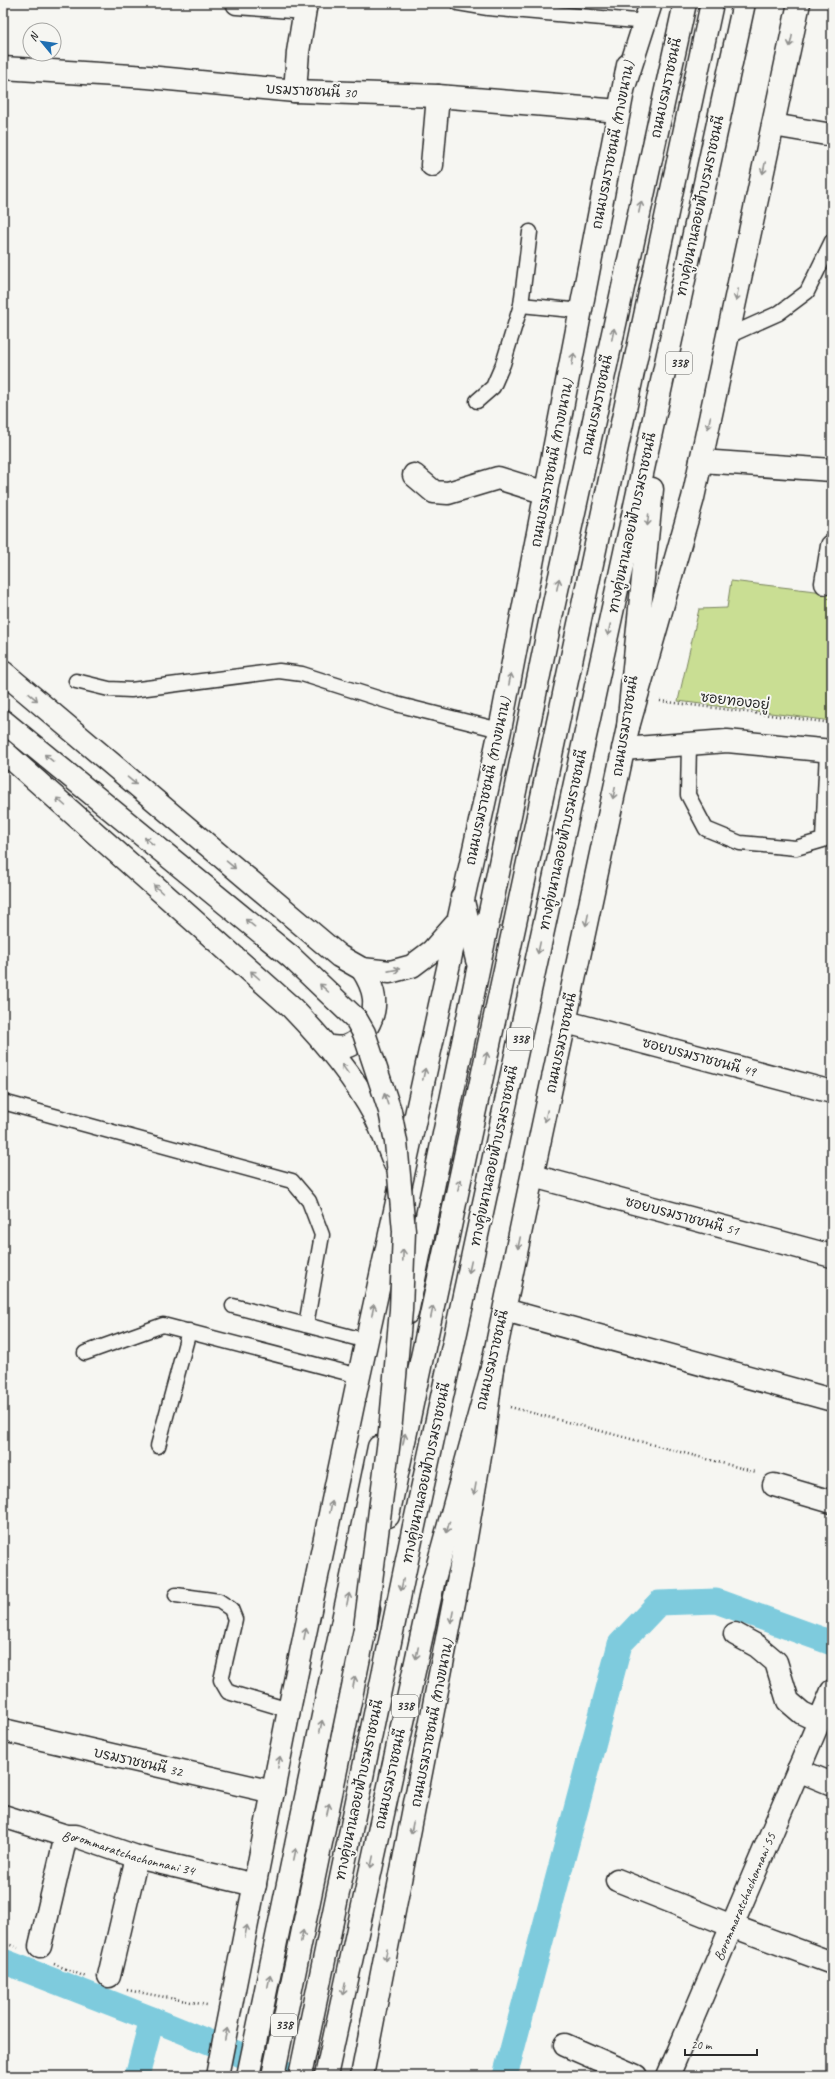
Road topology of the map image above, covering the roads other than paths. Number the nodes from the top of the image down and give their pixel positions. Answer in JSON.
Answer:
{"nodes":[{"id":1,"x":237,"y":3,"type":"edge"},
{"id":2,"x":458,"y":3,"type":"edge"},
{"id":3,"x":651,"y":3,"type":"edge"},
{"id":4,"x":685,"y":3,"type":"edge"},
{"id":5,"x":712,"y":3,"type":"edge"},
{"id":6,"x":744,"y":3,"type":"edge"},
{"id":7,"x":758,"y":3,"type":"edge"},
{"id":8,"x":799,"y":3,"type":"edge"},
{"id":9,"x":305,"y":5,"type":"edge"},
{"id":10,"x":638,"y":12,"type":"edge"},
{"id":11,"x":3,"y":68,"type":"edge"},
{"id":12,"x":625,"y":84,"type":"junction"},
{"id":13,"x":295,"y":91,"type":"junction"},
{"id":14,"x":438,"y":96,"type":"junction"},
{"id":15,"x":619,"y":111,"type":"junction"},
{"id":16,"x":773,"y":125,"type":"junction"},
{"id":17,"x":832,"y":135,"type":"edge"},
{"id":18,"x":432,"y":165,"type":"dead end"},
{"id":19,"x":530,"y":232,"type":"dead end"},
{"id":20,"x":832,"y":241,"type":"edge"},
{"id":21,"x":521,"y":305,"type":"junction"},
{"id":22,"x":582,"y":311,"type":"junction"},
{"id":23,"x":728,"y":336,"type":"junction"},
{"id":24,"x":477,"y":401,"type":"dead end"},
{"id":25,"x":701,"y":461,"type":"junction"},
{"id":26,"x":832,"y":470,"type":"edge"},
{"id":27,"x":414,"y":475,"type":"dead end"},
{"id":28,"x":546,"y":493,"type":"junction"},
{"id":29,"x":832,"y":546,"type":"edge"},
{"id":30,"x":826,"y":583,"type":"dead end"},
{"id":31,"x":3,"y":672,"type":"edge"},
{"id":32,"x":76,"y":681,"type":"dead end"},
{"id":33,"x":3,"y":721,"type":"edge"},
{"id":34,"x":628,"y":728,"type":"junction"},
{"id":35,"x":500,"y":730,"type":"junction"},
{"id":36,"x":689,"y":744,"type":"junction"},
{"id":37,"x":623,"y":749,"type":"junction"},
{"id":38,"x":830,"y":750,"type":"edge"},
{"id":39,"x":3,"y":751,"type":"edge"},
{"id":40,"x":828,"y":819,"type":"edge"},
{"id":41,"x":462,"y":897,"type":"junction"},
{"id":42,"x":457,"y":922,"type":"junction"},
{"id":43,"x":479,"y":967,"type":"junction"},
{"id":44,"x":362,"y":969,"type":"junction"},
{"id":45,"x":566,"y":1022,"type":"junction"},
{"id":46,"x":329,"y":1047,"type":"junction"},
{"id":47,"x":832,"y":1092,"type":"edge"},
{"id":48,"x":3,"y":1102,"type":"edge"},
{"id":49,"x":533,"y":1176,"type":"junction"},
{"id":50,"x":401,"y":1178,"type":"junction"},
{"id":51,"x":832,"y":1256,"type":"edge"},
{"id":52,"x":233,"y":1306,"type":"dead end"},
{"id":53,"x":505,"y":1310,"type":"junction"},
{"id":54,"x":306,"y":1325,"type":"junction"},
{"id":55,"x":189,"y":1331,"type":"junction"},
{"id":56,"x":367,"y":1340,"type":"junction"},
{"id":57,"x":85,"y":1353,"type":"dead end"},
{"id":58,"x":492,"y":1368,"type":"junction"},
{"id":59,"x":359,"y":1376,"type":"junction"},
{"id":60,"x":832,"y":1400,"type":"edge"},
{"id":61,"x":158,"y":1446,"type":"dead end"},
{"id":62,"x":768,"y":1480,"type":"road end"},
{"id":63,"x":832,"y":1502,"type":"edge"},
{"id":64,"x":176,"y":1595,"type":"dead end"},
{"id":65,"x":365,"y":1628,"type":"junction"},
{"id":66,"x":735,"y":1634,"type":"dead end"},
{"id":67,"x":832,"y":1691,"type":"edge"},
{"id":68,"x":289,"y":1710,"type":"junction"},
{"id":69,"x":820,"y":1719,"type":"junction"},
{"id":70,"x":3,"y":1730,"type":"edge"},
{"id":71,"x":798,"y":1770,"type":"junction"},
{"id":72,"x":832,"y":1784,"type":"edge"},
{"id":73,"x":273,"y":1792,"type":"junction"},
{"id":74,"x":3,"y":1816,"type":"edge"},
{"id":75,"x":66,"y":1836,"type":"junction"},
{"id":76,"x":137,"y":1857,"type":"junction"},
{"id":77,"x":617,"y":1880,"type":"dead end"},
{"id":78,"x":255,"y":1885,"type":"junction"},
{"id":79,"x":732,"y":1926,"type":"junction"},
{"id":80,"x":40,"y":1946,"type":"dead end"},
{"id":81,"x":832,"y":1963,"type":"edge"},
{"id":82,"x":109,"y":1976,"type":"dead end"},
{"id":83,"x":565,"y":2045,"type":"dead end"},
{"id":84,"x":219,"y":2067,"type":"edge"},
{"id":85,"x":363,"y":2069,"type":"edge"},
{"id":86,"x":249,"y":2071,"type":"edge"},
{"id":87,"x":273,"y":2076,"type":"edge"},
{"id":88,"x":300,"y":2076,"type":"edge"},
{"id":89,"x":326,"y":2076,"type":"edge"},
{"id":90,"x":636,"y":2076,"type":"edge"},
{"id":91,"x":668,"y":2076,"type":"edge"}],
"edges":[{"from":1,"to":9,"type":"main road"},
{"from":2,"to":10,"type":"lane"},
{"from":3,"to":12,"type":"main road"},
{"from":43,"to":4,"type":"main road","name":"ถนนบรมราชชนนี","one_way":true},
{"from":65,"to":5,"type":"main road","name":"ทางคู่ขนานลอยฟ้าบรมราชชนนี","number":"338","one_way":true,"bridge":true},
{"from":6,"to":88,"type":"main road","name":"ทางคู่ขนานลอยฟ้าบรมราชชนนี","number":"338","one_way":true},
{"from":7,"to":34,"type":"main road","name":"ถนนบรมราชชนนี","number":"338","one_way":true},
{"from":8,"to":16,"type":"main road","number":"338","one_way":true},
{"from":9,"to":13,"type":"main road"},
{"from":10,"to":12,"type":"main road","name":"ถนนบรมราชชนนี (ทางขนาน)"},
{"from":11,"to":13,"type":"main road","name":"บรมราชชนนี 30"},
{"from":12,"to":15,"type":"main road","name":"ถนนบรมราชชนนี (ทางขนาน)"},
{"from":13,"to":14,"type":"main road","name":"บรมราชชนนี 30"},
{"from":14,"to":15,"type":"main road","name":"บรมราชชนนี 30"},
{"from":14,"to":18,"type":"main road"},
{"from":15,"to":22,"type":"main road","name":"ถนนบรมราชชนนี (ทางขนาน)"},
{"from":16,"to":17,"type":"main road"},
{"from":16,"to":23,"type":"main road","number":"338","one_way":true},
{"from":19,"to":21,"type":"lane"},
{"from":20,"to":23,"type":"lane"},
{"from":21,"to":22,"type":"lane"},
{"from":21,"to":24,"type":"lane"},
{"from":28,"to":22,"type":"main road","name":"ถนนบรมราชชนนี (ทางขนาน)","one_way":true},
{"from":23,"to":25,"type":"main road","number":"338","one_way":true},
{"from":25,"to":26,"type":"main road"},
{"from":25,"to":34,"type":"main road","number":"338"},
{"from":27,"to":28,"type":"main road"},
{"from":35,"to":28,"type":"main road","name":"ถนนบรมราชชนนี (ทางขนาน)","one_way":true},
{"from":29,"to":30,"type":"main road"},
{"from":31,"to":44,"type":"main road","one_way":true},
{"from":32,"to":35,"type":"lane"},
{"from":65,"to":33,"type":"main road","one_way":true,"bridge":true},
{"from":34,"to":37,"type":"main road","name":"ถนนบรมราชชนนี","number":"338"},
{"from":35,"to":41,"type":"main road","name":"ถนนบรมราชชนนี (ทางขนาน)"},
{"from":36,"to":37,"type":"main road"},
{"from":36,"to":38,"type":"main road"},
{"from":36,"to":40,"type":"lane"},
{"from":37,"to":45,"type":"main road","name":"ถนนบรมราชชนนี","number":"338","one_way":true},
{"from":38,"to":40,"type":"lane"},
{"from":46,"to":39,"type":"main road","one_way":true},
{"from":41,"to":42,"type":"main road","name":"ถนนบรมราชชนนี (ทางขนาน)"},
{"from":41,"to":43,"type":"main road"},
{"from":44,"to":42,"type":"main road","one_way":true},
{"from":50,"to":42,"type":"main road","one_way":true},
{"from":86,"to":43,"type":"main road","name":"ถนนบรมราชชนนี","number":"338","one_way":true},
{"from":44,"to":46,"type":"main road"},
{"from":45,"to":47,"type":"main road","name":"ซอยบรมราชชนนี 49"},
{"from":45,"to":49,"type":"main road","name":"ถนนบรมราชชนนี","number":"338","one_way":true},
{"from":50,"to":46,"type":"main road","one_way":true},
{"from":48,"to":54,"type":"lane"},
{"from":49,"to":51,"type":"main road","name":"ซอยบรมราชชนนี 51"},
{"from":49,"to":53,"type":"main road","name":"ถนนบรมราชชนนี","number":"338","one_way":true},
{"from":56,"to":50,"type":"main road","one_way":true},
{"from":52,"to":54,"type":"lane"},
{"from":53,"to":58,"type":"main road","name":"ถนนบรมราชชนนี","number":"338"},
{"from":53,"to":60,"type":"main road"},
{"from":54,"to":56,"type":"lane"},
{"from":55,"to":57,"type":"lane"},
{"from":55,"to":59,"type":"lane"},
{"from":55,"to":61,"type":"lane"},
{"from":56,"to":59,"type":"main road"},
{"from":58,"to":85,"type":"main road","name":"ถนนบรมราชชนนี (ทางขนาน)","number":"338","one_way":true},
{"from":58,"to":89,"type":"main road","name":"ถนนบรมราชชนนี","number":"338","one_way":true},
{"from":68,"to":59,"type":"main road","one_way":true},
{"from":62,"to":63,"type":"main road"},
{"from":64,"to":68,"type":"lane"},
{"from":87,"to":65,"type":"main road","name":"ทางคู่ขนานลอยฟ้าบรมราชชนนี","number":"338","one_way":true},
{"from":66,"to":69,"type":"main road"},
{"from":67,"to":69,"type":"main road","name":"Borommaratchachonnani 55"},
{"from":73,"to":68,"type":"main road","one_way":true},
{"from":69,"to":71,"type":"main road","name":"Borommaratchachonnani 55"},
{"from":70,"to":73,"type":"main road","name":"บรมราชชนนี 32"},
{"from":71,"to":72,"type":"main road"},
{"from":71,"to":79,"type":"main road","name":"Borommaratchachonnani 55"},
{"from":73,"to":78,"type":"main road"},
{"from":74,"to":75,"type":"main road","name":"Borommaratchachonnani 34"},
{"from":75,"to":76,"type":"main road","name":"Borommaratchachonnani 34"},
{"from":75,"to":80,"type":"main road"},
{"from":76,"to":78,"type":"main road","name":"Borommaratchachonnani 34"},
{"from":76,"to":82,"type":"main road"},
{"from":77,"to":79,"type":"main road"},
{"from":84,"to":78,"type":"main road","one_way":true},
{"from":79,"to":81,"type":"main road"},
{"from":79,"to":91,"type":"main road","name":"Borommaratchachonnani 55"},
{"from":83,"to":90,"type":"main road"}]}
